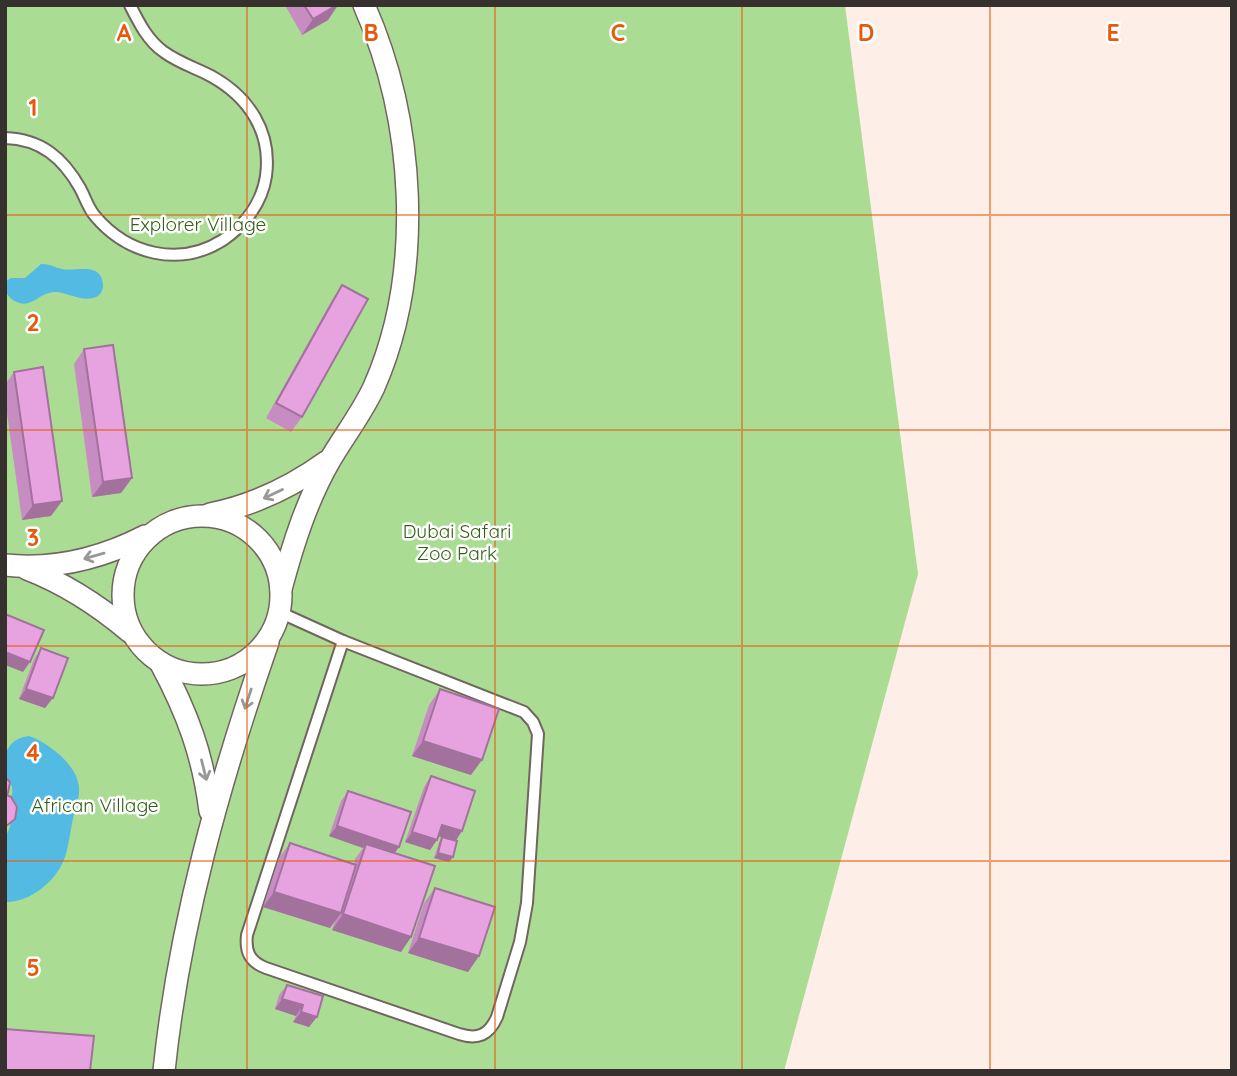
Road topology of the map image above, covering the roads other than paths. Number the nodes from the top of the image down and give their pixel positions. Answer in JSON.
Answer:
{"nodes":[{"id":1,"x":130,"y":5,"type":"edge"},
{"id":2,"x":365,"y":5,"type":"edge"},
{"id":3,"x":5,"y":138,"type":"edge"},
{"id":4,"x":331,"y":458,"type":"junction"},
{"id":5,"x":201,"y":515,"type":"junction"},
{"id":6,"x":157,"y":529,"type":"junction"},
{"id":7,"x":12,"y":566,"type":"edge"},
{"id":8,"x":281,"y":589,"type":"junction"},
{"id":9,"x":279,"y":612,"type":"junction"},
{"id":10,"x":132,"y":634,"type":"junction"},
{"id":11,"x":270,"y":634,"type":"junction"},
{"id":12,"x":343,"y":641,"type":"junction"},
{"id":13,"x":160,"y":662,"type":"junction"},
{"id":14,"x":211,"y":824,"type":"junction"},
{"id":15,"x":164,"y":1071,"type":"edge"}],
"edges":[{"from":1,"to":3,"type":"lane"},
{"from":2,"to":4,"type":"street"},
{"from":4,"to":5,"type":"street","one_way":true},
{"from":4,"to":8,"type":"street"},
{"from":5,"to":6,"type":"street"},
{"from":5,"to":8,"type":"street"},
{"from":6,"to":7,"type":"street","one_way":true},
{"from":6,"to":10,"type":"street"},
{"from":7,"to":10,"type":"street"},
{"from":8,"to":9,"type":"street"},
{"from":9,"to":11,"type":"street"},
{"from":9,"to":12,"type":"lane"},
{"from":10,"to":13,"type":"street"},
{"from":11,"to":13,"type":"street"},
{"from":11,"to":14,"type":"street","one_way":true},
{"from":12,"to":12,"type":"lane"},
{"from":13,"to":14,"type":"street","one_way":true},
{"from":14,"to":15,"type":"street"}]}
